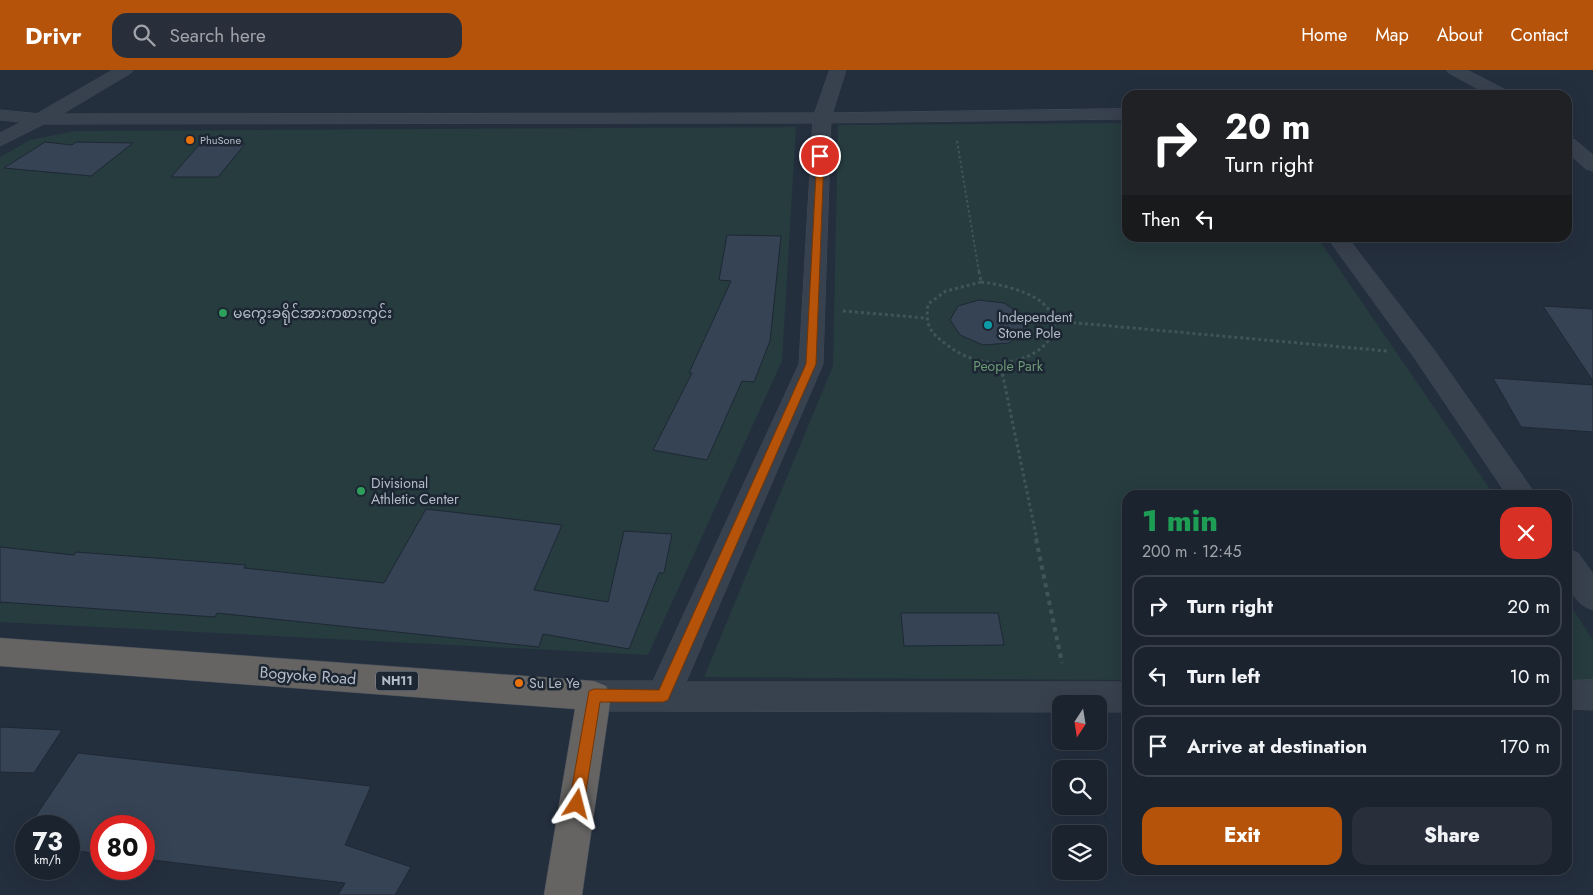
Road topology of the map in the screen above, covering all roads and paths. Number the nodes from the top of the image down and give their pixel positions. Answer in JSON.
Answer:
{"nodes":[{"id":1,"x":125,"y":70,"type":"edge"},
{"id":2,"x":838,"y":70,"type":"edge"},
{"id":3,"x":1455,"y":70,"type":"edge"},
{"id":4,"x":1493,"y":90,"type":"edge"},
{"id":5,"x":1122,"y":114,"type":"edge"},
{"id":6,"x":0,"y":115,"type":"edge"},
{"id":7,"x":952,"y":115,"type":"junction"},
{"id":8,"x":822,"y":118,"type":"junction"},
{"id":9,"x":41,"y":119,"type":"junction"},
{"id":10,"x":0,"y":140,"type":"edge"},
{"id":11,"x":1572,"y":147,"type":"edge"},
{"id":12,"x":1593,"y":165,"type":"edge"},
{"id":13,"x":1341,"y":242,"type":"edge"},
{"id":14,"x":981,"y":282,"type":"junction"},
{"id":15,"x":813,"y":309,"type":"junction"},
{"id":16,"x":925,"y":318,"type":"junction"},
{"id":17,"x":1055,"y":320,"type":"junction"},
{"id":18,"x":1425,"y":355,"type":"junction"},
{"id":19,"x":1000,"y":362,"type":"junction"},
{"id":20,"x":1519,"y":490,"type":"edge"},
{"id":21,"x":1572,"y":567,"type":"edge"},
{"id":22,"x":1593,"y":598,"type":"edge"},
{"id":23,"x":0,"y":652,"type":"edge"},
{"id":24,"x":1069,"y":695,"type":"edge"},
{"id":25,"x":1572,"y":695,"type":"edge"},
{"id":26,"x":1593,"y":695,"type":"edge"},
{"id":27,"x":594,"y":696,"type":"junction"},
{"id":28,"x":663,"y":696,"type":"junction"},
{"id":29,"x":1052,"y":697,"type":"edge"},
{"id":30,"x":1108,"y":697,"type":"edge"},
{"id":31,"x":1122,"y":697,"type":"edge"},
{"id":32,"x":563,"y":895,"type":"edge"}],
"edges":[{"from":1,"to":9,"type":"street"},
{"from":2,"to":8,"type":"street"},
{"from":3,"to":4,"type":"street"},
{"from":5,"to":7,"type":"street"},
{"from":6,"to":9,"type":"street"},
{"from":7,"to":8,"type":"street"},
{"from":7,"to":14,"type":"path"},
{"from":8,"to":9,"type":"street"},
{"from":8,"to":15,"type":"street"},
{"from":9,"to":10,"type":"street"},
{"from":11,"to":12,"type":"street"},
{"from":13,"to":18,"type":"street"},
{"from":14,"to":16,"type":"path"},
{"from":14,"to":17,"type":"path"},
{"from":15,"to":16,"type":"path"},
{"from":15,"to":28,"type":"street"},
{"from":16,"to":19,"type":"path"},
{"from":17,"to":18,"type":"path"},
{"from":17,"to":19,"type":"path"},
{"from":18,"to":20,"type":"street"},
{"from":19,"to":24,"type":"path"},
{"from":21,"to":22,"type":"street"},
{"from":23,"to":27,"type":"highway","name":"Bogyoke Road","number":"NH11"},
{"from":25,"to":26,"type":"street"},
{"from":27,"to":28,"type":"street"},
{"from":27,"to":32,"type":"highway"},
{"from":28,"to":29,"type":"street"},
{"from":30,"to":31,"type":"street"}]}
